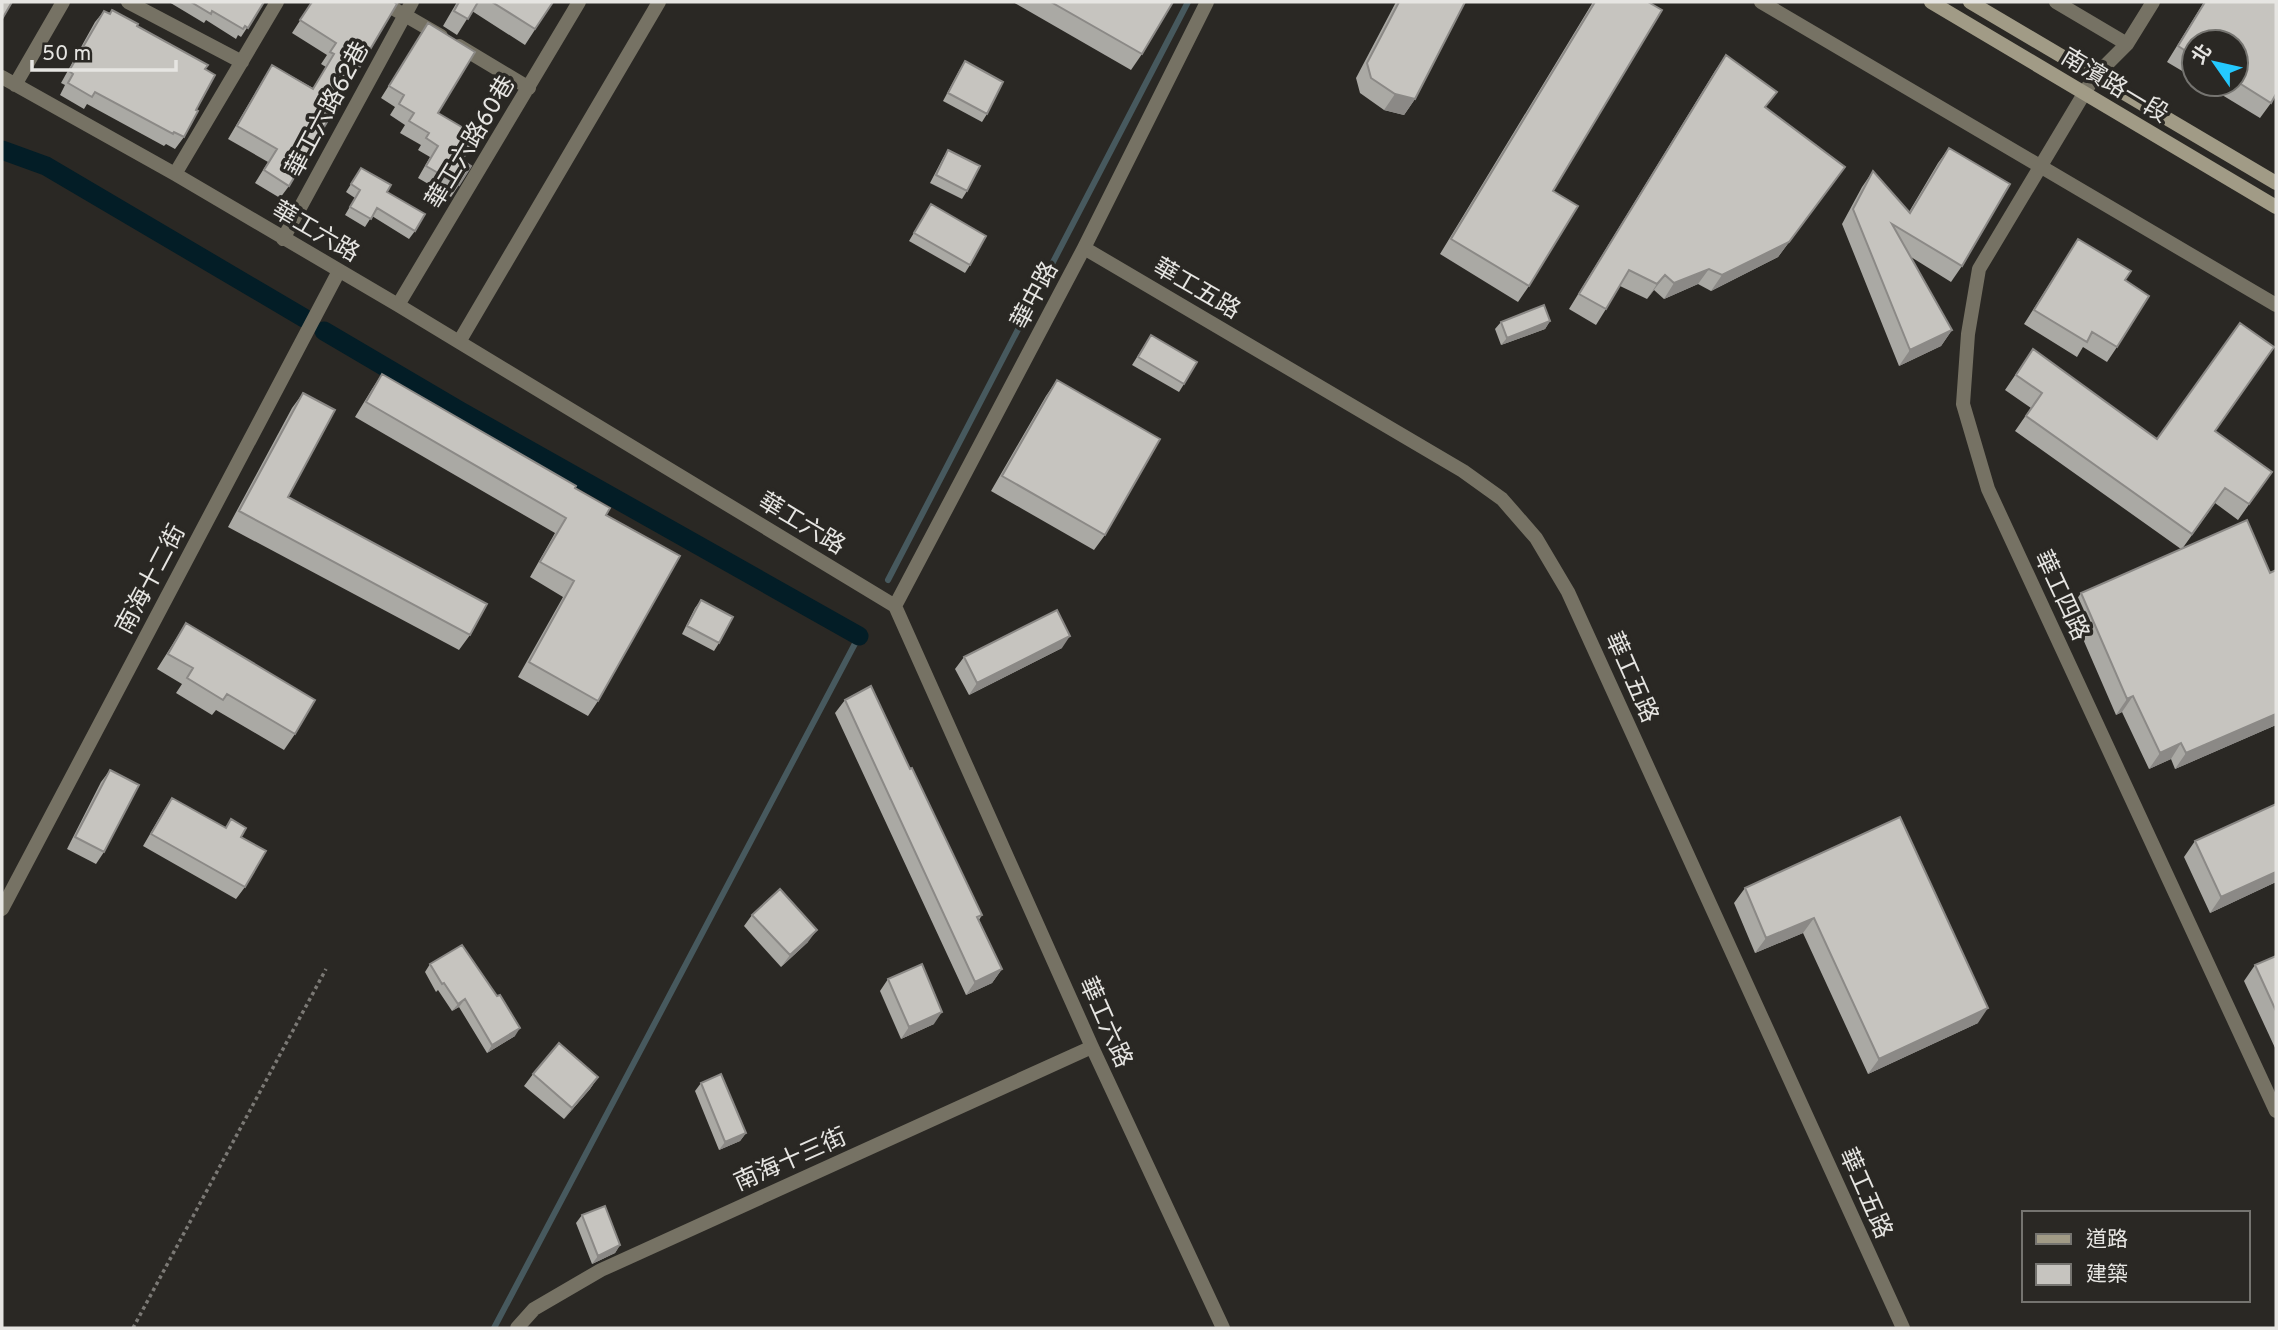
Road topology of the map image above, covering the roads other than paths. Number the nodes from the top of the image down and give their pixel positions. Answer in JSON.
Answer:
{"nodes":[{"id":1,"x":63,"y":2,"type":"edge"},
{"id":2,"x":128,"y":2,"type":"edge"},
{"id":3,"x":277,"y":2,"type":"edge"},
{"id":4,"x":382,"y":2,"type":"edge"},
{"id":5,"x":579,"y":2,"type":"edge"},
{"id":6,"x":659,"y":2,"type":"edge"},
{"id":7,"x":1207,"y":2,"type":"edge"},
{"id":8,"x":1760,"y":2,"type":"edge"},
{"id":9,"x":1931,"y":2,"type":"edge"},
{"id":10,"x":1970,"y":2,"type":"edge"},
{"id":11,"x":2056,"y":2,"type":"edge"},
{"id":12,"x":2153,"y":2,"type":"edge"},
{"id":13,"x":408,"y":8,"type":"edge"},
{"id":14,"x":2127,"y":44,"type":"junction"},
{"id":15,"x":242,"y":62,"type":"junction"},
{"id":16,"x":2094,"y":76,"type":"junction"},
{"id":17,"x":8,"y":81,"type":"edge"},
{"id":18,"x":529,"y":88,"type":"junction"},
{"id":19,"x":2085,"y":94,"type":"junction"},
{"id":20,"x":2041,"y":168,"type":"junction"},
{"id":21,"x":175,"y":174,"type":"junction"},
{"id":22,"x":2276,"y":183,"type":"edge"},
{"id":23,"x":2276,"y":207,"type":"edge"},
{"id":24,"x":283,"y":239,"type":"junction"},
{"id":25,"x":1084,"y":248,"type":"junction"},
{"id":26,"x":339,"y":271,"type":"junction"},
{"id":27,"x":398,"y":305,"type":"junction"},
{"id":28,"x":2276,"y":305,"type":"edge"},
{"id":29,"x":459,"y":342,"type":"junction"},
{"id":30,"x":895,"y":606,"type":"junction"},
{"id":31,"x":2,"y":909,"type":"edge"},
{"id":32,"x":1092,"y":1048,"type":"junction"},
{"id":33,"x":2276,"y":1111,"type":"edge"},
{"id":34,"x":517,"y":1328,"type":"edge"},
{"id":35,"x":1223,"y":1328,"type":"edge"},
{"id":36,"x":1903,"y":1328,"type":"edge"}],
"edges":[{"from":1,"to":17,"type":"street"},
{"from":2,"to":15,"type":"street"},
{"from":3,"to":15,"type":"street"},
{"from":4,"to":13,"type":"street"},
{"from":5,"to":18,"type":"street","name":"華工六路60巷"},
{"from":6,"to":29,"type":"street"},
{"from":7,"to":25,"type":"street","name":"華中路"},
{"from":8,"to":20,"type":"street"},
{"from":9,"to":19,"type":"main road","name":"南濱路一段"},
{"from":10,"to":16,"type":"main road","name":"南濱路一段"},
{"from":11,"to":14,"type":"street"},
{"from":12,"to":14,"type":"street","name":"華工四路"},
{"from":13,"to":18,"type":"street"},
{"from":13,"to":24,"type":"street","name":"華工六路62巷"},
{"from":14,"to":16,"type":"street","name":"華工四路"},
{"from":15,"to":21,"type":"street"},
{"from":16,"to":19,"type":"street","name":"華工四路"},
{"from":16,"to":22,"type":"main road","name":"南濱路一段"},
{"from":17,"to":21,"type":"street","name":"華工六路"},
{"from":18,"to":27,"type":"street","name":"華工六路60巷"},
{"from":19,"to":20,"type":"street","name":"華工四路"},
{"from":19,"to":23,"type":"main road","name":"南濱路一段"},
{"from":20,"to":28,"type":"street"},
{"from":20,"to":33,"type":"street","name":"華工四路"},
{"from":21,"to":24,"type":"street","name":"華工六路"},
{"from":24,"to":26,"type":"street","name":"華工六路"},
{"from":25,"to":30,"type":"street","name":"華中路"},
{"from":25,"to":36,"type":"street","name":"華工五路"},
{"from":26,"to":27,"type":"street","name":"華工六路"},
{"from":26,"to":31,"type":"street","name":"南海十二街"},
{"from":27,"to":29,"type":"street","name":"華工六路"},
{"from":29,"to":30,"type":"street","name":"華工六路"},
{"from":30,"to":32,"type":"street","name":"華工六路"},
{"from":32,"to":34,"type":"street","name":"南海十三街"},
{"from":32,"to":35,"type":"street","name":"華工六路"}]}
